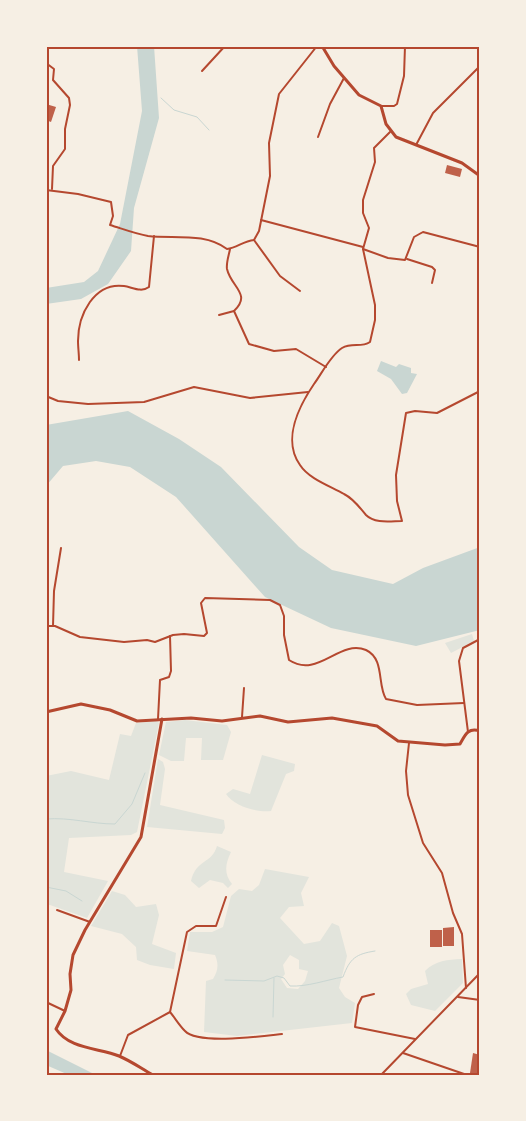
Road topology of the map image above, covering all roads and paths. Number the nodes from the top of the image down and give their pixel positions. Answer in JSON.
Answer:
{"nodes":[{"id":1,"x":225,"y":46,"type":"edge"},
{"id":2,"x":317,"y":46,"type":"edge"},
{"id":3,"x":322,"y":46,"type":"edge"},
{"id":4,"x":405,"y":46,"type":"edge"},
{"id":5,"x":46,"y":63,"type":"edge"},
{"id":6,"x":480,"y":66,"type":"edge"},
{"id":7,"x":202,"y":71,"type":"dead end"},
{"id":8,"x":344,"y":78,"type":"junction"},
{"id":9,"x":381,"y":106,"type":"junction"},
{"id":10,"x":390,"y":132,"type":"junction"},
{"id":11,"x":318,"y":137,"type":"dead end"},
{"id":12,"x":416,"y":146,"type":"junction"},
{"id":13,"x":480,"y":176,"type":"edge"},
{"id":14,"x":52,"y":189,"type":"junction"},
{"id":15,"x":46,"y":190,"type":"edge"},
{"id":16,"x":261,"y":220,"type":"junction"},
{"id":17,"x":154,"y":236,"type":"junction"},
{"id":18,"x":254,"y":240,"type":"junction"},
{"id":19,"x":480,"y":247,"type":"edge"},
{"id":20,"x":363,"y":248,"type":"junction"},
{"id":21,"x":230,"y":249,"type":"junction"},
{"id":22,"x":407,"y":259,"type":"junction"},
{"id":23,"x":432,"y":283,"type":"dead end"},
{"id":24,"x":300,"y":291,"type":"dead end"},
{"id":25,"x":234,"y":312,"type":"junction"},
{"id":26,"x":219,"y":315,"type":"dead end"},
{"id":27,"x":79,"y":360,"type":"dead end"},
{"id":28,"x":326,"y":367,"type":"junction"},
{"id":29,"x":480,"y":391,"type":"edge"},
{"id":30,"x":308,"y":392,"type":"junction"},
{"id":31,"x":46,"y":396,"type":"edge"},
{"id":32,"x":61,"y":548,"type":"dead end"},
{"id":33,"x":46,"y":626,"type":"edge"},
{"id":34,"x":53,"y":626,"type":"junction"},
{"id":35,"x":170,"y":636,"type":"junction"},
{"id":36,"x":480,"y":639,"type":"edge"},
{"id":37,"x":244,"y":688,"type":"dead end"},
{"id":38,"x":464,"y":703,"type":"junction"},
{"id":39,"x":46,"y":712,"type":"edge"},
{"id":40,"x":242,"y":717,"type":"junction"},
{"id":41,"x":160,"y":720,"type":"junction"},
{"id":42,"x":480,"y":730,"type":"edge"},
{"id":43,"x":468,"y":732,"type":"junction"},
{"id":44,"x":409,"y":741,"type":"junction"},
{"id":45,"x":226,"y":897,"type":"dead end"},
{"id":46,"x":56,"y":910,"type":"dead end"},
{"id":47,"x":90,"y":922,"type":"junction"},
{"id":48,"x":480,"y":973,"type":"edge"},
{"id":49,"x":466,"y":988,"type":"junction"},
{"id":50,"x":374,"y":994,"type":"dead end"},
{"id":51,"x":457,"y":997,"type":"junction"},
{"id":52,"x":480,"y":1000,"type":"edge"},
{"id":53,"x":46,"y":1002,"type":"edge"},
{"id":54,"x":65,"y":1011,"type":"junction"},
{"id":55,"x":170,"y":1012,"type":"junction"},
{"id":56,"x":282,"y":1034,"type":"dead end"},
{"id":57,"x":415,"y":1039,"type":"junction"},
{"id":58,"x":403,"y":1053,"type":"junction"},
{"id":59,"x":120,"y":1056,"type":"junction"},
{"id":60,"x":153,"y":1075,"type":"edge"},
{"id":61,"x":382,"y":1075,"type":"edge"},
{"id":62,"x":468,"y":1075,"type":"edge"}],
"edges":[{"from":1,"to":7,"type":"street"},
{"from":2,"to":16,"type":"street"},
{"from":3,"to":8,"type":"main road"},
{"from":4,"to":9,"type":"street"},
{"from":5,"to":14,"type":"street"},
{"from":6,"to":12,"type":"street"},
{"from":8,"to":9,"type":"main road"},
{"from":8,"to":11,"type":"street"},
{"from":9,"to":10,"type":"main road"},
{"from":10,"to":12,"type":"main road"},
{"from":10,"to":20,"type":"street"},
{"from":12,"to":13,"type":"main road"},
{"from":14,"to":15,"type":"street"},
{"from":14,"to":17,"type":"street"},
{"from":16,"to":18,"type":"street"},
{"from":16,"to":20,"type":"street"},
{"from":17,"to":21,"type":"street"},
{"from":17,"to":27,"type":"street"},
{"from":18,"to":21,"type":"street"},
{"from":18,"to":24,"type":"street"},
{"from":19,"to":22,"type":"street"},
{"from":20,"to":22,"type":"street"},
{"from":20,"to":28,"type":"street"},
{"from":21,"to":25,"type":"street"},
{"from":22,"to":23,"type":"street"},
{"from":25,"to":26,"type":"street"},
{"from":25,"to":28,"type":"street"},
{"from":28,"to":30,"type":"street"},
{"from":29,"to":30,"type":"street"},
{"from":30,"to":31,"type":"street"},
{"from":32,"to":34,"type":"street"},
{"from":33,"to":34,"type":"street"},
{"from":34,"to":35,"type":"street"},
{"from":35,"to":38,"type":"street"},
{"from":35,"to":41,"type":"street"},
{"from":36,"to":38,"type":"street"},
{"from":37,"to":40,"type":"street"},
{"from":38,"to":43,"type":"street"},
{"from":39,"to":41,"type":"main road"},
{"from":40,"to":41,"type":"main road"},
{"from":40,"to":44,"type":"main road"},
{"from":41,"to":47,"type":"main road"},
{"from":42,"to":43,"type":"main road"},
{"from":43,"to":44,"type":"main road"},
{"from":44,"to":49,"type":"street"},
{"from":45,"to":55,"type":"street"},
{"from":46,"to":47,"type":"street"},
{"from":47,"to":54,"type":"main road"},
{"from":48,"to":49,"type":"street"},
{"from":49,"to":51,"type":"street"},
{"from":50,"to":57,"type":"street"},
{"from":51,"to":52,"type":"street"},
{"from":51,"to":57,"type":"street"},
{"from":53,"to":54,"type":"street"},
{"from":54,"to":59,"type":"main road"},
{"from":55,"to":56,"type":"street"},
{"from":55,"to":59,"type":"street"},
{"from":57,"to":58,"type":"street"},
{"from":58,"to":61,"type":"street"},
{"from":58,"to":62,"type":"street"},
{"from":59,"to":60,"type":"main road"}]}
